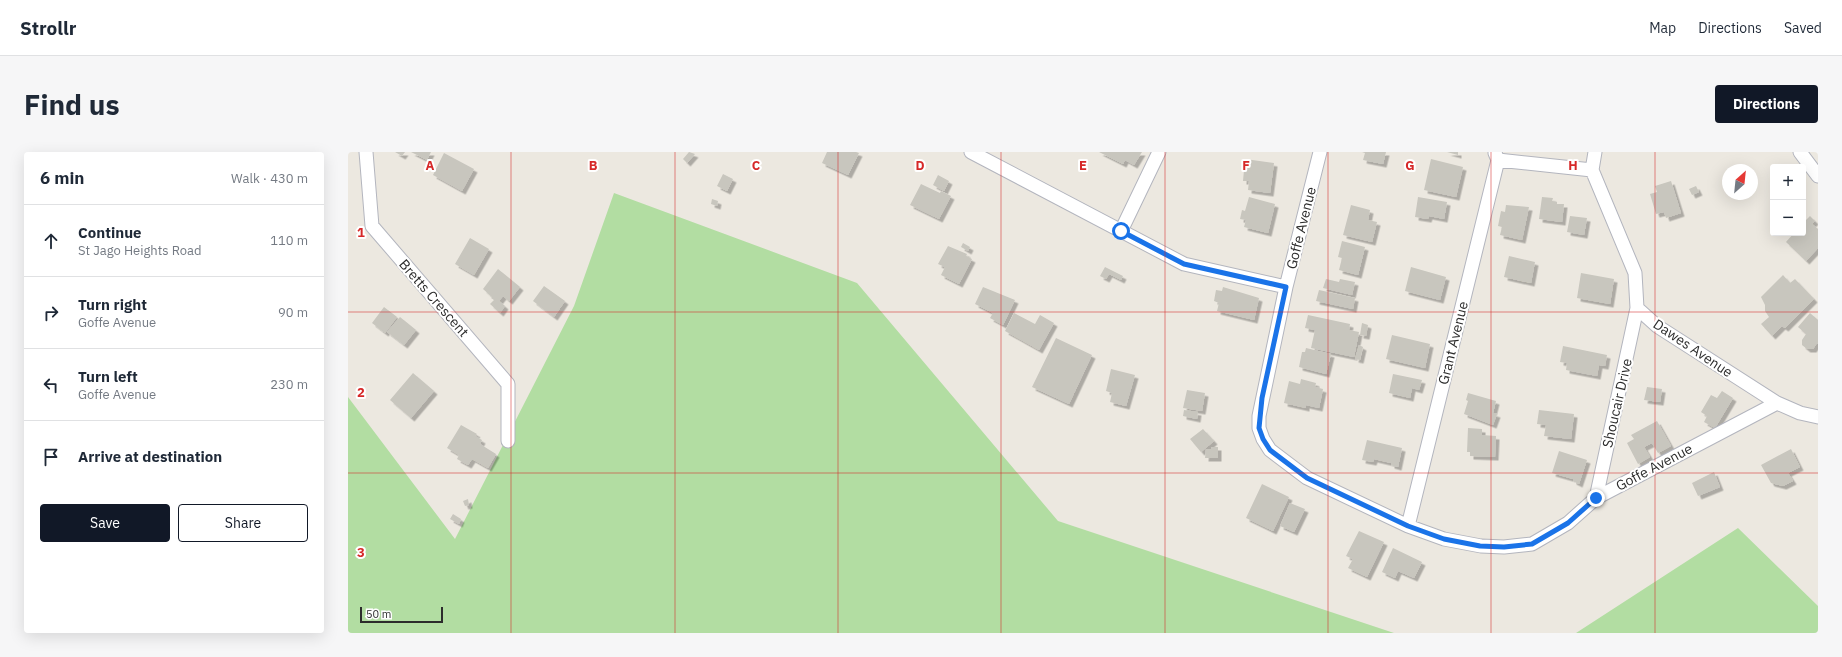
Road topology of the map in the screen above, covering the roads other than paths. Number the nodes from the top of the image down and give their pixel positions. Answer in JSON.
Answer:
{"nodes":[{"id":1,"x":366,"y":152,"type":"edge"},
{"id":2,"x":1159,"y":152,"type":"edge"},
{"id":3,"x":1320,"y":152,"type":"edge"},
{"id":4,"x":1595,"y":152,"type":"edge"},
{"id":5,"x":1800,"y":152,"type":"edge"},
{"id":6,"x":979,"y":154,"type":"edge"},
{"id":7,"x":1496,"y":156,"type":"edge"},
{"id":8,"x":1592,"y":170,"type":"junction"},
{"id":9,"x":1818,"y":176,"type":"edge"},
{"id":10,"x":1121,"y":231,"type":"junction"},
{"id":11,"x":1286,"y":287,"type":"junction"},
{"id":12,"x":1637,"y":308,"type":"junction"},
{"id":13,"x":1777,"y":403,"type":"junction"},
{"id":14,"x":1818,"y":417,"type":"edge"},
{"id":15,"x":508,"y":441,"type":"dead end"},
{"id":16,"x":1596,"y":498,"type":"junction"},
{"id":17,"x":1408,"y":526,"type":"junction"}],
"edges":[{"from":1,"to":15,"type":"street","name":"Bretts Crescent"},
{"from":2,"to":10,"type":"street"},
{"from":3,"to":11,"type":"street","name":"Goffe Avenue"},
{"from":4,"to":8,"type":"street"},
{"from":5,"to":9,"type":"street"},
{"from":6,"to":10,"type":"street"},
{"from":7,"to":8,"type":"street"},
{"from":7,"to":17,"type":"street","name":"Grant Avenue"},
{"from":8,"to":12,"type":"street"},
{"from":10,"to":11,"type":"street"},
{"from":11,"to":17,"type":"street","name":"Goffe Avenue"},
{"from":12,"to":13,"type":"street","name":"Dawes Avenue"},
{"from":12,"to":16,"type":"street","name":"Shoucair Drive"},
{"from":13,"to":14,"type":"street","name":"Dawes Avenue"},
{"from":13,"to":16,"type":"street","name":"Goffe Avenue"},
{"from":16,"to":17,"type":"street","name":"Goffe Avenue"}]}
